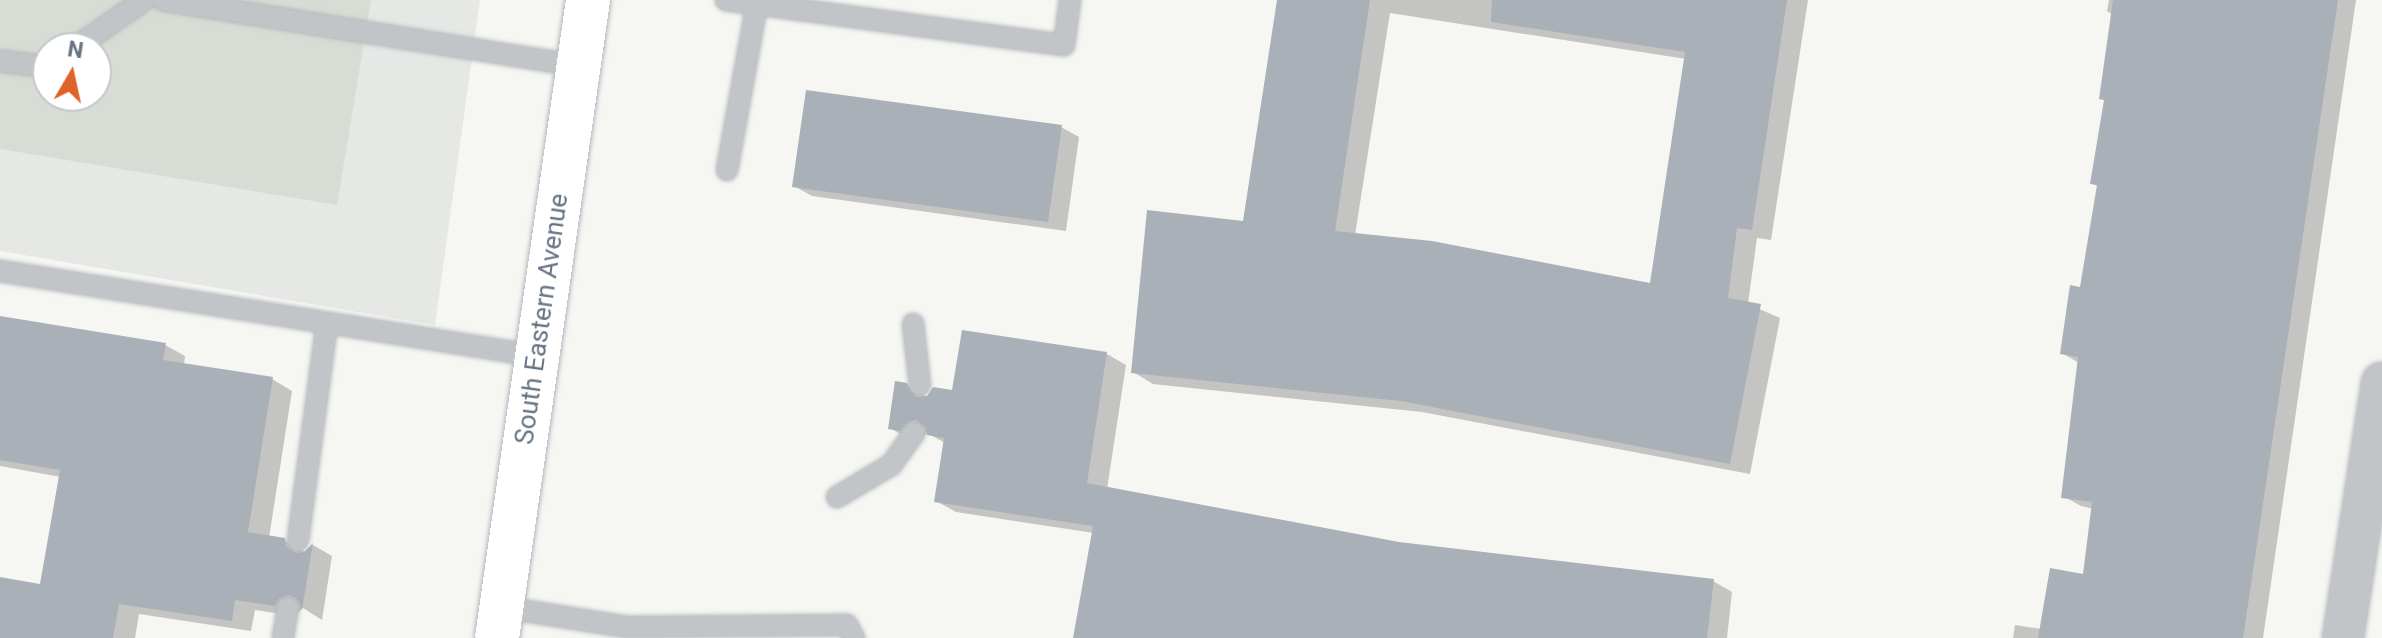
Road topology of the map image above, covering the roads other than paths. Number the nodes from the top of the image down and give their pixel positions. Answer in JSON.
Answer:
{"nodes":[{"id":1,"x":144,"y":0,"type":"edge"},
{"id":2,"x":163,"y":0,"type":"edge"},
{"id":3,"x":588,"y":0,"type":"edge"},
{"id":4,"x":726,"y":0,"type":"edge"},
{"id":5,"x":1070,"y":0,"type":"edge"},
{"id":6,"x":196,"y":3,"type":"edge"},
{"id":7,"x":757,"y":4,"type":"junction"},
{"id":8,"x":98,"y":32,"type":"edge"},
{"id":9,"x":0,"y":61,"type":"edge"},
{"id":10,"x":32,"y":65,"type":"edge"},
{"id":11,"x":578,"y":66,"type":"junction"},
{"id":12,"x":727,"y":170,"type":"dead end"},
{"id":13,"x":0,"y":271,"type":"edge"},
{"id":14,"x":327,"y":323,"type":"junction"},
{"id":15,"x":913,"y":324,"type":"dead end"},
{"id":16,"x":537,"y":356,"type":"junction"},
{"id":17,"x":2382,"y":383,"type":"edge"},
{"id":18,"x":920,"y":385,"type":"dead end"},
{"id":19,"x":914,"y":433,"type":"dead end"},
{"id":20,"x":837,"y":497,"type":"dead end"},
{"id":21,"x":298,"y":540,"type":"dead end"},
{"id":22,"x":288,"y":608,"type":"dead end"},
{"id":23,"x":499,"y":623,"type":"edge"},
{"id":24,"x":283,"y":638,"type":"edge"},
{"id":25,"x":854,"y":638,"type":"edge"},
{"id":26,"x":2343,"y":638,"type":"edge"}],
"edges":[{"from":1,"to":8,"type":"lane"},
{"from":2,"to":6,"type":"lane"},
{"from":3,"to":11,"type":"main road","name":"South Eastern Avenue"},
{"from":4,"to":7,"type":"lane"},
{"from":5,"to":7,"type":"lane"},
{"from":6,"to":11,"type":"lane"},
{"from":7,"to":12,"type":"lane"},
{"from":9,"to":10,"type":"lane"},
{"from":11,"to":16,"type":"main road","name":"South Eastern Avenue"},
{"from":13,"to":14,"type":"lane"},
{"from":14,"to":16,"type":"lane"},
{"from":14,"to":21,"type":"lane"},
{"from":15,"to":18,"type":"lane"},
{"from":16,"to":23,"type":"main road","name":"South Eastern Avenue"},
{"from":17,"to":26,"type":"street"},
{"from":19,"to":20,"type":"lane"},
{"from":22,"to":24,"type":"lane"},
{"from":23,"to":25,"type":"lane"}]}
